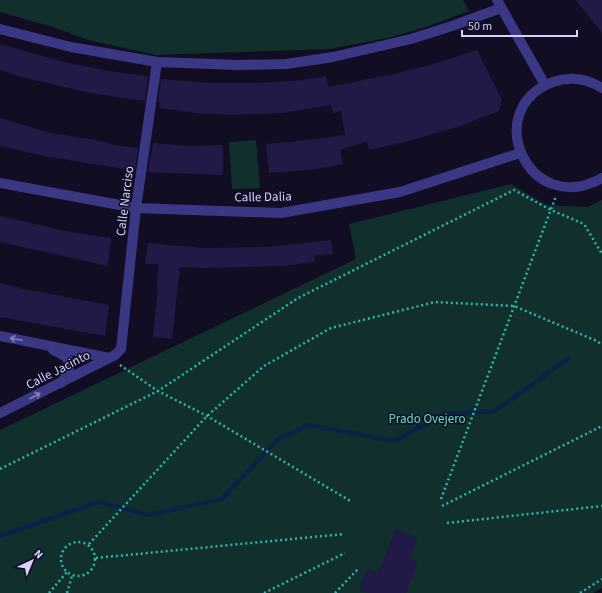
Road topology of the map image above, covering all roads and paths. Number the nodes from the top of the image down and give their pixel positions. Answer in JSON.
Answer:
{"nodes":[{"id":1,"x":499,"y":4,"type":"edge"},
{"id":2,"x":0,"y":29,"type":"edge"},
{"id":3,"x":158,"y":62,"type":"junction"},
{"id":4,"x":544,"y":85,"type":"junction"},
{"id":5,"x":602,"y":88,"type":"edge"},
{"id":6,"x":520,"y":153,"type":"junction"},
{"id":7,"x":602,"y":178,"type":"edge"},
{"id":8,"x":0,"y":183,"type":"edge"},
{"id":9,"x":560,"y":186,"type":"junction"},
{"id":10,"x":136,"y":208,"type":"junction"},
{"id":11,"x":551,"y":210,"type":"junction"},
{"id":12,"x":602,"y":254,"type":"edge"},
{"id":13,"x":514,"y":306,"type":"junction"},
{"id":14,"x":0,"y":336,"type":"edge"},
{"id":15,"x":38,"y":343,"type":"junction"},
{"id":16,"x":122,"y":344,"type":"joint"},
{"id":17,"x":602,"y":345,"type":"edge"},
{"id":18,"x":110,"y":358,"type":"junction"},
{"id":19,"x":61,"y":383,"type":"junction"},
{"id":20,"x":158,"y":391,"type":"junction"},
{"id":21,"x":0,"y":413,"type":"edge"},
{"id":22,"x":207,"y":416,"type":"junction"},
{"id":23,"x":602,"y":426,"type":"edge"},
{"id":24,"x":0,"y":468,"type":"edge"},
{"id":25,"x":441,"y":499,"type":"dead end"},
{"id":26,"x":352,"y":502,"type":"dead end"},
{"id":27,"x":442,"y":506,"type":"dead end"},
{"id":28,"x":602,"y":506,"type":"edge"},
{"id":29,"x":447,"y":523,"type":"dead end"},
{"id":30,"x":344,"y":534,"type":"dead end"},
{"id":31,"x":88,"y":544,"type":"junction"},
{"id":32,"x":345,"y":553,"type":"dead end"},
{"id":33,"x":96,"y":558,"type":"junction"},
{"id":34,"x":359,"y":568,"type":"dead end"},
{"id":35,"x":67,"y":572,"type":"junction"},
{"id":36,"x":72,"y":576,"type":"junction"},
{"id":37,"x":601,"y":581,"type":"edge"},
{"id":38,"x":49,"y":593,"type":"edge"},
{"id":39,"x":67,"y":593,"type":"edge"},
{"id":40,"x":264,"y":593,"type":"edge"},
{"id":41,"x":335,"y":593,"type":"edge"},
{"id":42,"x":580,"y":593,"type":"edge"}],
"edges":[{"from":1,"to":3,"type":"street"},
{"from":1,"to":4,"type":"street"},
{"from":2,"to":3,"type":"street"},
{"from":3,"to":10,"type":"street","name":"Calle Narciso"},
{"from":4,"to":5,"type":"street"},
{"from":4,"to":6,"type":"street"},
{"from":6,"to":9,"type":"street"},
{"from":6,"to":10,"type":"street","name":"Calle Dalia"},
{"from":7,"to":9,"type":"street"},
{"from":8,"to":10,"type":"street","name":"Calle Dalia"},
{"from":9,"to":11,"type":"path"},
{"from":10,"to":16,"type":"street","name":"Calle Narciso"},
{"from":11,"to":12,"type":"path"},
{"from":11,"to":13,"type":"path"},
{"from":11,"to":20,"type":"path"},
{"from":13,"to":17,"type":"path"},
{"from":13,"to":22,"type":"path"},
{"from":13,"to":25,"type":"path"},
{"from":15,"to":14,"type":"street","one_way":true},
{"from":15,"to":18,"type":"street"},
{"from":15,"to":19,"type":"street"},
{"from":16,"to":18,"type":"street","name":"Calle Jacinto"},
{"from":18,"to":19,"type":"street","name":"Calle Jacinto"},
{"from":18,"to":20,"type":"path"},
{"from":21,"to":19,"type":"street","name":"Calle Jacinto","one_way":true},
{"from":20,"to":22,"type":"path"},
{"from":20,"to":24,"type":"path"},
{"from":22,"to":26,"type":"path"},
{"from":22,"to":31,"type":"path"},
{"from":23,"to":27,"type":"path"},
{"from":28,"to":29,"type":"path"},
{"from":30,"to":33,"type":"path"},
{"from":31,"to":33,"type":"path"},
{"from":31,"to":35,"type":"path"},
{"from":32,"to":40,"type":"path"},
{"from":33,"to":36,"type":"path"},
{"from":34,"to":41,"type":"path"},
{"from":35,"to":36,"type":"path"},
{"from":35,"to":38,"type":"path"},
{"from":36,"to":39,"type":"path"},
{"from":37,"to":42,"type":"path"}]}
